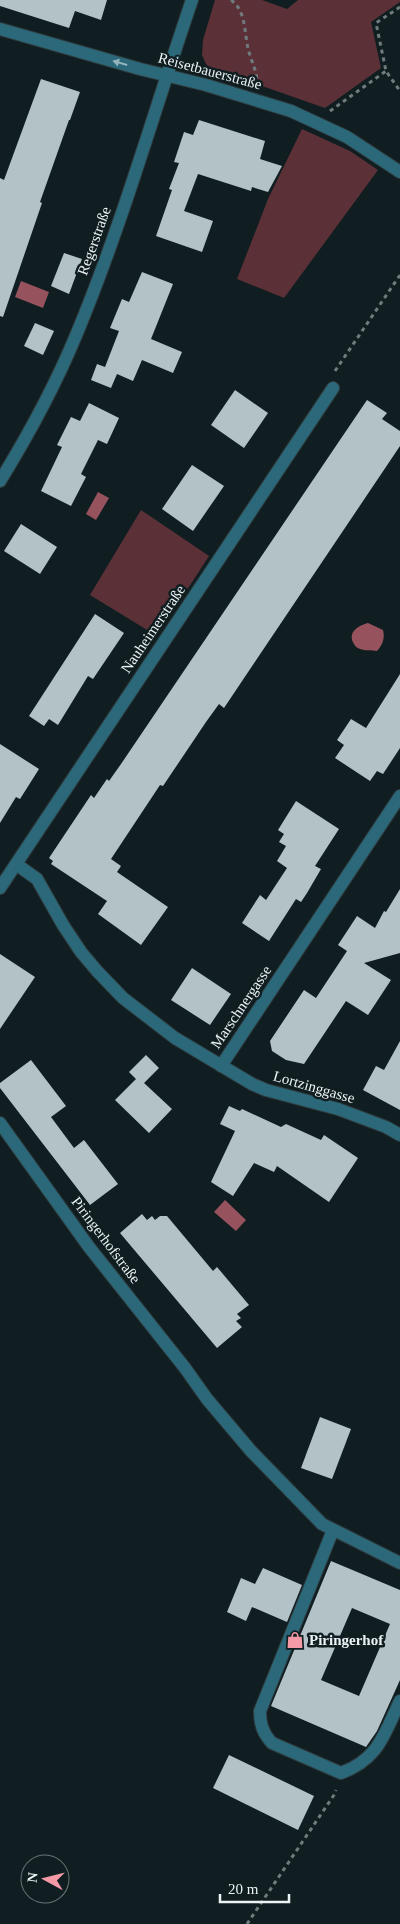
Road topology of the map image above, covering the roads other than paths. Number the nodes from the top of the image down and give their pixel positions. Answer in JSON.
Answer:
{"nodes":[{"id":1,"x":192,"y":0,"type":"edge"},
{"id":2,"x":0,"y":28,"type":"edge"},
{"id":3,"x":167,"y":76,"type":"junction"},
{"id":4,"x":400,"y":172,"type":"edge"},
{"id":5,"x":333,"y":388,"type":"dead end"},
{"id":6,"x":0,"y":481,"type":"edge"},
{"id":7,"x":400,"y":796,"type":"edge"},
{"id":8,"x":16,"y":864,"type":"junction"},
{"id":9,"x":0,"y":888,"type":"edge"},
{"id":10,"x":221,"y":1066,"type":"junction"},
{"id":11,"x":0,"y":1123,"type":"edge"},
{"id":12,"x":400,"y":1135,"type":"edge"},
{"id":13,"x":333,"y":1530,"type":"junction"},
{"id":14,"x":400,"y":1564,"type":"edge"},
{"id":15,"x":400,"y":1701,"type":"edge"}],
"edges":[{"from":1,"to":3,"type":"street","name":"Regerstraße"},
{"from":3,"to":2,"type":"street","name":"Reisetbauerstraße","one_way":true},
{"from":3,"to":4,"type":"street","name":"Reisetbauerstraße"},
{"from":3,"to":6,"type":"street","name":"Regerstraße"},
{"from":5,"to":8,"type":"street","name":"Nauheimerstraße"},
{"from":7,"to":10,"type":"street","name":"Marschnergasse"},
{"from":8,"to":9,"type":"street","name":"Nauheimerstraße"},
{"from":8,"to":10,"type":"street","name":"Marschnergasse"},
{"from":10,"to":12,"type":"street","name":"Lortzinggasse"},
{"from":11,"to":13,"type":"street","name":"Piringerhofstraße"},
{"from":13,"to":14,"type":"street","name":"Piringerhofstraße"},
{"from":13,"to":15,"type":"street"}]}
